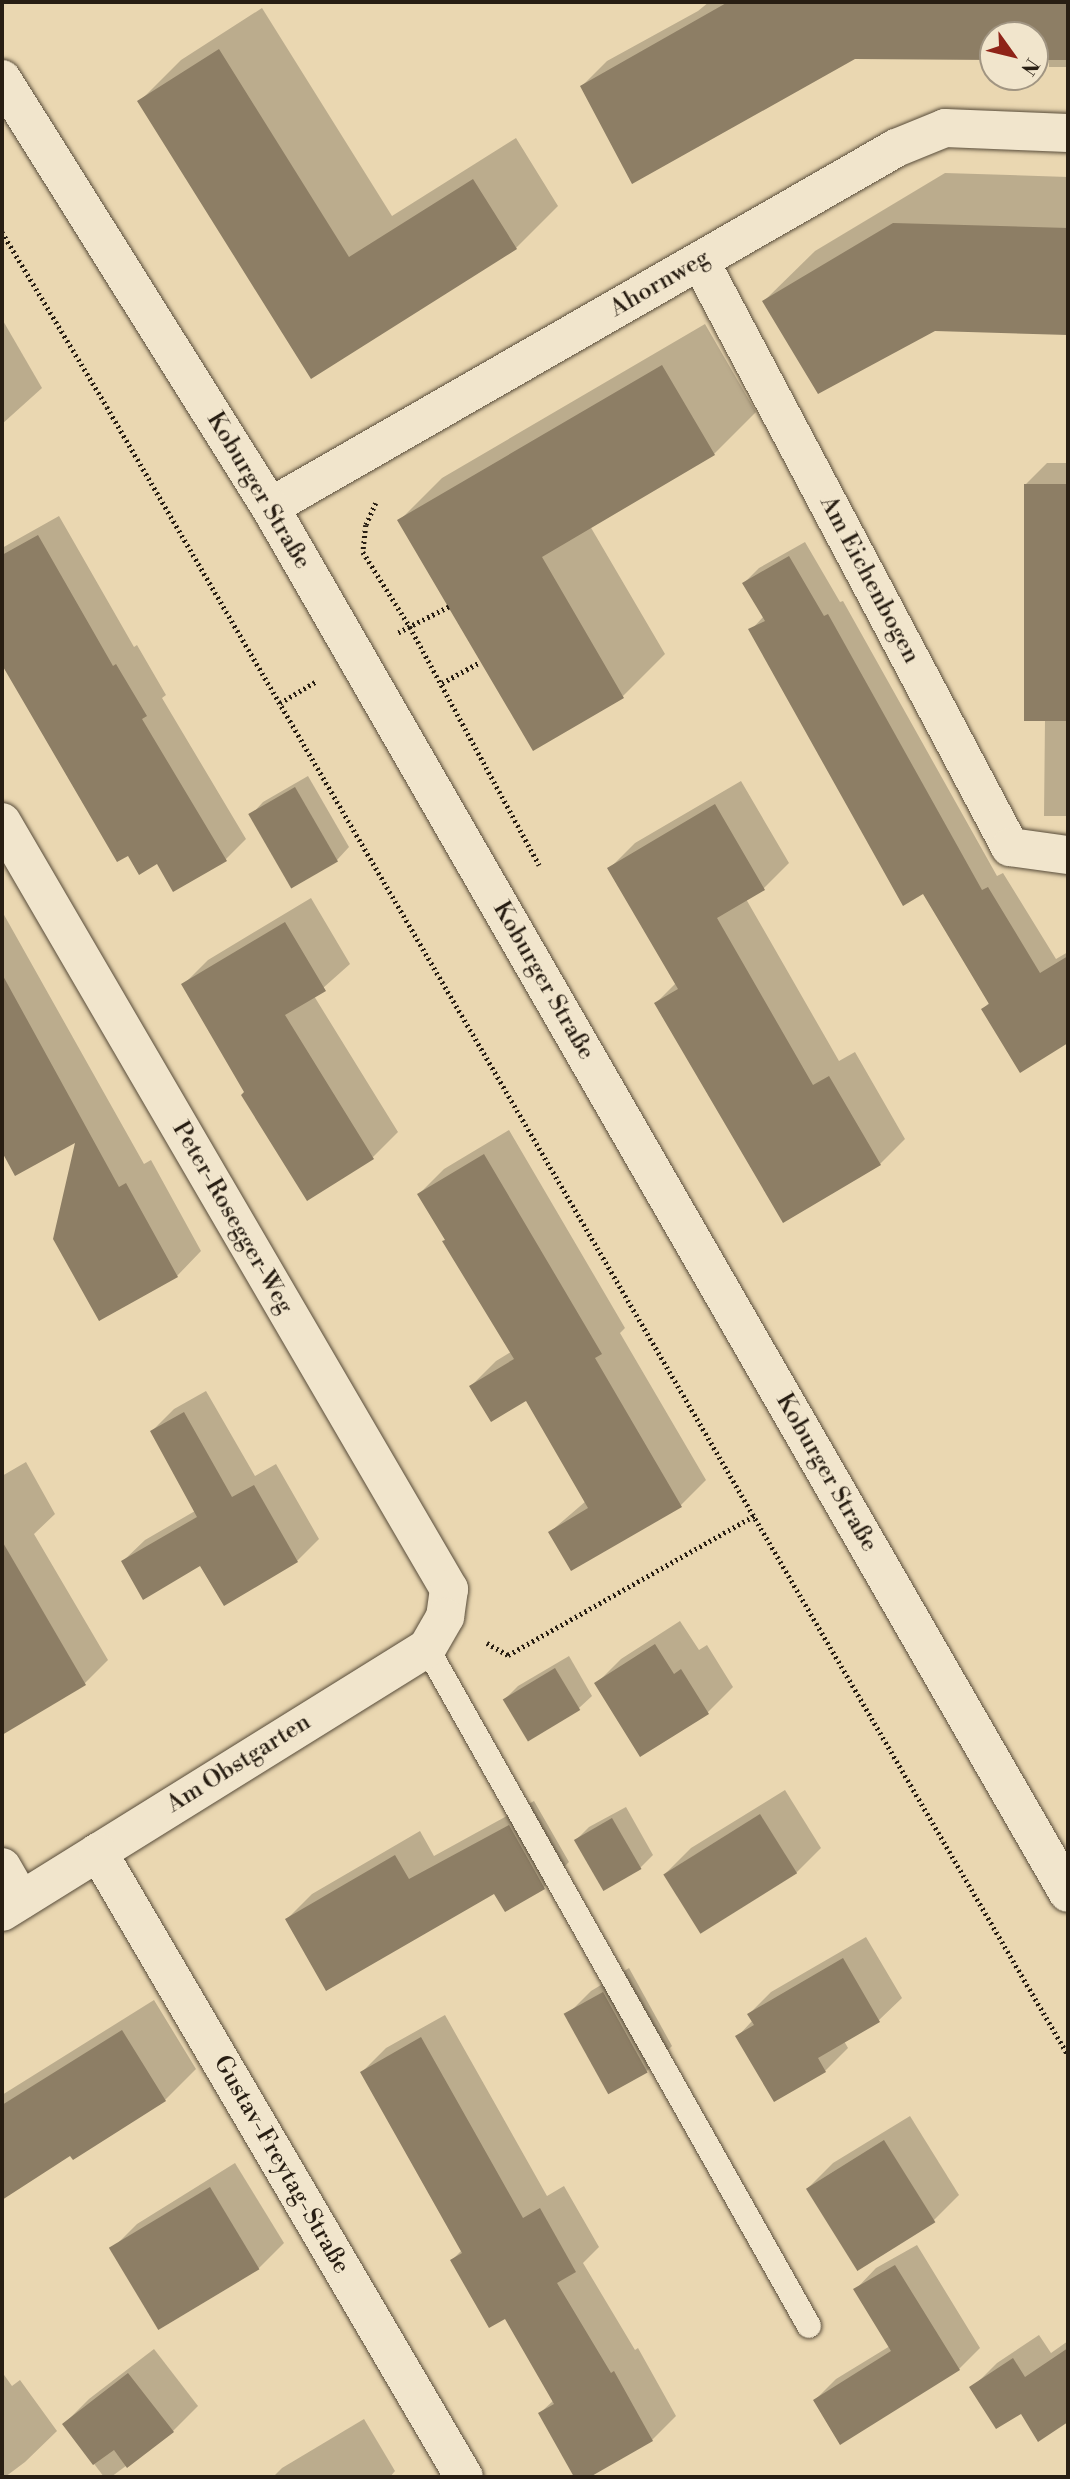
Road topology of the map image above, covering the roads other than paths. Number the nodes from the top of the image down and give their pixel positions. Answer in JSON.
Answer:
{"nodes":[{"id":1,"x":2,"y":79,"type":"edge"},
{"id":2,"x":1068,"y":133,"type":"edge"},
{"id":3,"x":700,"y":261,"type":"junction"},
{"id":4,"x":270,"y":507,"type":"junction"},
{"id":5,"x":2,"y":822,"type":"edge"},
{"id":6,"x":1068,"y":855,"type":"edge"},
{"id":7,"x":436,"y":1632,"type":"junction"},
{"id":8,"x":98,"y":1852,"type":"junction"},
{"id":9,"x":2,"y":1867,"type":"edge"},
{"id":10,"x":1068,"y":1893,"type":"edge"},
{"id":11,"x":11,"y":1906,"type":"edge"},
{"id":12,"x":809,"y":2326,"type":"dead end"},
{"id":13,"x":464,"y":2477,"type":"edge"}],
"edges":[{"from":1,"to":4,"type":"street","name":"Koburger Straße"},
{"from":2,"to":3,"type":"street","name":"Ahornweg"},
{"from":3,"to":4,"type":"street","name":"Ahornweg"},
{"from":3,"to":6,"type":"street","name":"Am Eichenbogen"},
{"from":4,"to":10,"type":"street","name":"Koburger Straße"},
{"from":5,"to":7,"type":"street","name":"Peter-Rosegger-Weg"},
{"from":7,"to":8,"type":"street","name":"Am Obstgarten"},
{"from":7,"to":12,"type":"lane"},
{"from":8,"to":11,"type":"street","name":"Am Obstgarten"},
{"from":8,"to":13,"type":"street","name":"Gustav-Freytag-Straße"},
{"from":9,"to":11,"type":"street"}]}
